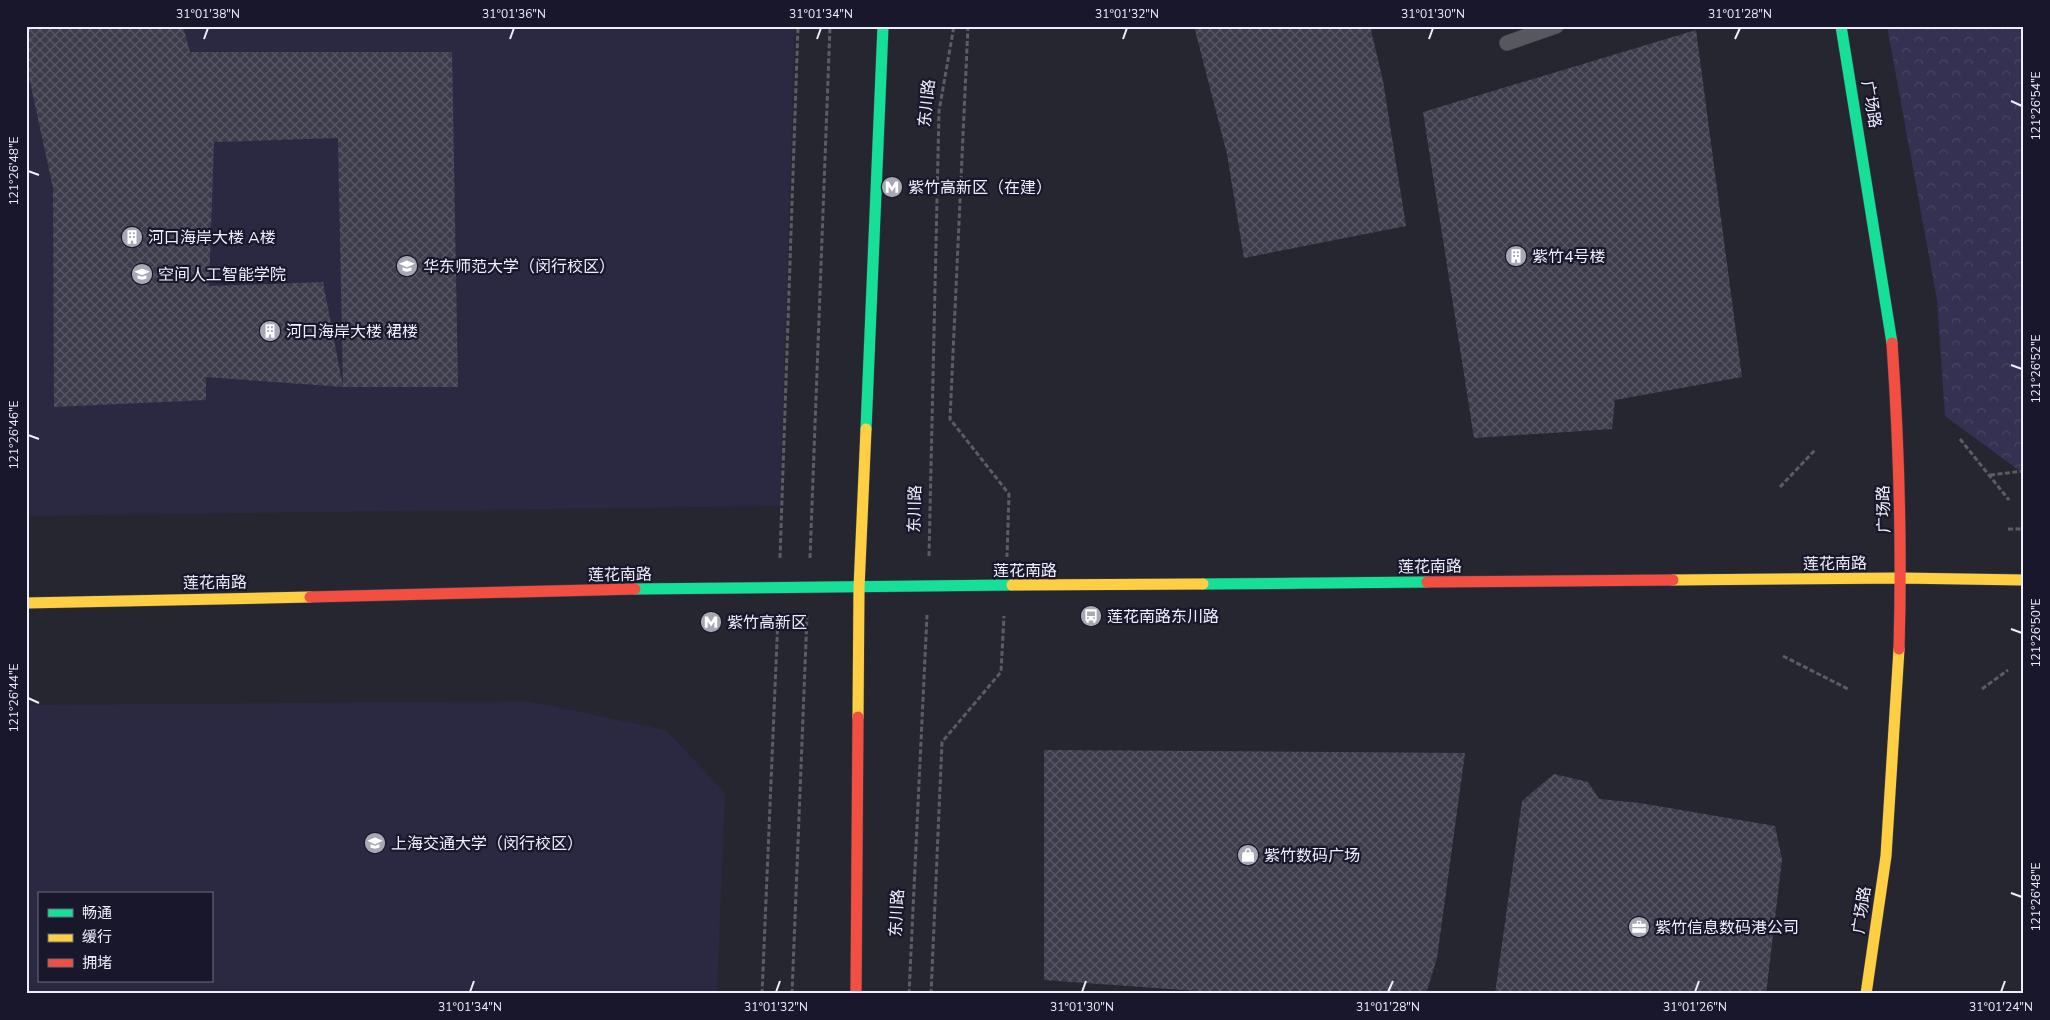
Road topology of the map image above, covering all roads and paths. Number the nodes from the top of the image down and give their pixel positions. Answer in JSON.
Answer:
{"nodes":[{"id":1,"x":798,"y":26,"type":"edge"},
{"id":2,"x":830,"y":26,"type":"edge"},
{"id":3,"x":883,"y":26,"type":"edge"},
{"id":4,"x":954,"y":26,"type":"edge"},
{"id":5,"x":968,"y":26,"type":"edge"},
{"id":6,"x":1556,"y":26,"type":"edge"},
{"id":7,"x":1841,"y":26,"type":"edge"},
{"id":8,"x":1507,"y":43,"type":"dead end"},
{"id":9,"x":1960,"y":439,"type":"dead end"},
{"id":10,"x":1816,"y":449,"type":"dead end"},
{"id":11,"x":2024,"y":471,"type":"edge"},
{"id":12,"x":1990,"y":475,"type":"junction"},
{"id":13,"x":1780,"y":487,"type":"dead end"},
{"id":14,"x":2009,"y":500,"type":"dead end"},
{"id":15,"x":2008,"y":529,"type":"dead end"},
{"id":16,"x":2024,"y":529,"type":"edge"},
{"id":17,"x":1900,"y":578,"type":"junction"},
{"id":18,"x":2024,"y":580,"type":"edge"},
{"id":19,"x":808,"y":587,"type":"junction"},
{"id":20,"x":929,"y":587,"type":"junction"},
{"id":21,"x":1006,"y":587,"type":"junction"},
{"id":22,"x":779,"y":588,"type":"junction"},
{"id":23,"x":859,"y":588,"type":"junction"},
{"id":24,"x":26,"y":603,"type":"edge"},
{"id":25,"x":1783,"y":656,"type":"dead end"},
{"id":26,"x":2008,"y":670,"type":"dead end"},
{"id":27,"x":1848,"y":689,"type":"dead end"},
{"id":28,"x":1982,"y":689,"type":"dead end"},
{"id":29,"x":762,"y":994,"type":"edge"},
{"id":30,"x":792,"y":994,"type":"edge"},
{"id":31,"x":856,"y":994,"type":"edge"},
{"id":32,"x":909,"y":994,"type":"edge"},
{"id":33,"x":931,"y":994,"type":"edge"},
{"id":34,"x":1866,"y":994,"type":"edge"}],
"edges":[{"from":1,"to":22,"type":"path"},
{"from":2,"to":19,"type":"path"},
{"from":3,"to":23,"type":"main road"},
{"from":4,"to":20,"type":"path","name":"东川路"},
{"from":5,"to":21,"type":"path"},
{"from":6,"to":8,"type":"lane"},
{"from":7,"to":17,"type":"main road","name":"广场路"},
{"from":9,"to":12,"type":"path"},
{"from":10,"to":13,"type":"path"},
{"from":11,"to":12,"type":"path"},
{"from":12,"to":14,"type":"path"},
{"from":15,"to":16,"type":"path"},
{"from":17,"to":18,"type":"main road","name":"莲花南路"},
{"from":17,"to":21,"type":"main road","name":"莲花南路"},
{"from":17,"to":34,"type":"main road","name":"广场路"},
{"from":19,"to":22,"type":"main road","name":"莲花南路"},
{"from":19,"to":23,"type":"main road","name":"莲花南路"},
{"from":19,"to":30,"type":"path"},
{"from":20,"to":21,"type":"main road","name":"莲花南路"},
{"from":20,"to":23,"type":"main road","name":"莲花南路"},
{"from":20,"to":32,"type":"path","name":"东川路"},
{"from":21,"to":33,"type":"path"},
{"from":22,"to":24,"type":"main road","name":"莲花南路"},
{"from":22,"to":29,"type":"path"},
{"from":23,"to":31,"type":"main road"},
{"from":25,"to":27,"type":"path"},
{"from":26,"to":28,"type":"path"}]}
